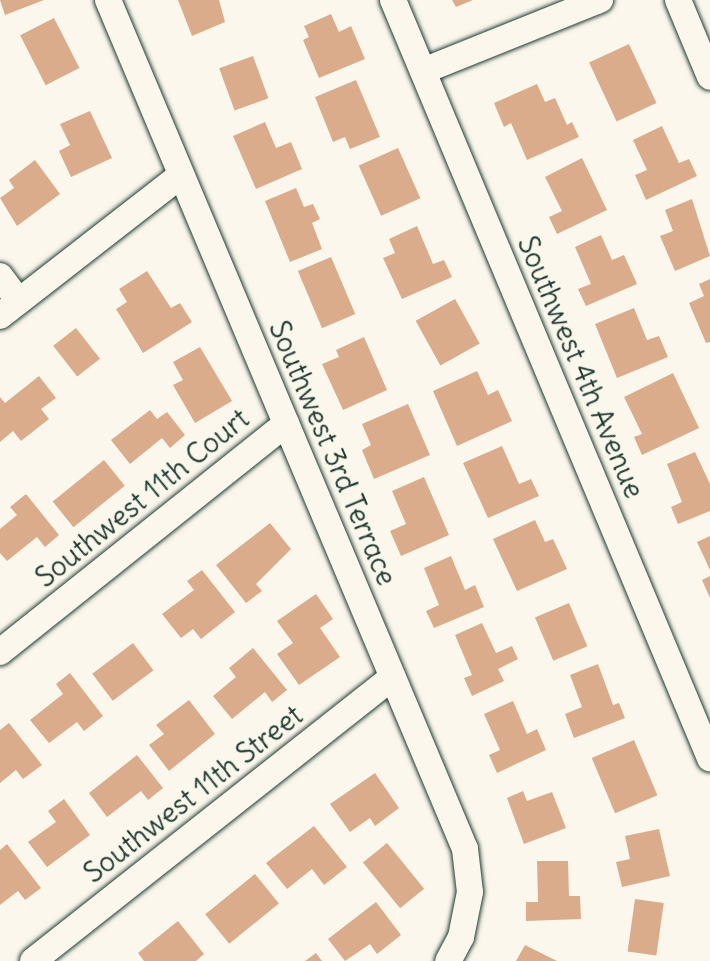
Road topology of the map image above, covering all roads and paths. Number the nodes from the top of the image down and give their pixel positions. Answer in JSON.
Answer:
{"nodes":[{"id":1,"x":108,"y":0,"type":"edge"},
{"id":2,"x":393,"y":0,"type":"edge"},
{"id":3,"x":600,"y":0,"type":"edge"},
{"id":4,"x":678,"y":0,"type":"edge"},
{"id":5,"x":423,"y":71,"type":"junction"},
{"id":6,"x":710,"y":77,"type":"edge"},
{"id":7,"x":180,"y":176,"type":"junction"},
{"id":8,"x":0,"y":276,"type":"edge"},
{"id":9,"x":10,"y":308,"type":"edge"},
{"id":10,"x":286,"y":424,"type":"junction"},
{"id":11,"x":0,"y":652,"type":"edge"},
{"id":12,"x":392,"y":677,"type":"junction"},
{"id":13,"x":710,"y":758,"type":"edge"},
{"id":14,"x":33,"y":961,"type":"edge"},
{"id":15,"x":448,"y":961,"type":"edge"}],
"edges":[{"from":1,"to":7,"type":"street","name":"Southwest 3rd Terrace"},
{"from":2,"to":5,"type":"street","name":"Southwest 4th Avenue"},
{"from":3,"to":5,"type":"street"},
{"from":4,"to":6,"type":"street"},
{"from":5,"to":13,"type":"street","name":"Southwest 4th Avenue"},
{"from":7,"to":9,"type":"street"},
{"from":7,"to":10,"type":"street","name":"Southwest 3rd Terrace"},
{"from":8,"to":9,"type":"street"},
{"from":10,"to":11,"type":"street","name":"Southwest 11th Court"},
{"from":10,"to":12,"type":"street","name":"Southwest 3rd Terrace"},
{"from":12,"to":14,"type":"street","name":"Southwest 11th Street"},
{"from":12,"to":15,"type":"street","name":"Southwest 3rd Terrace"}]}
